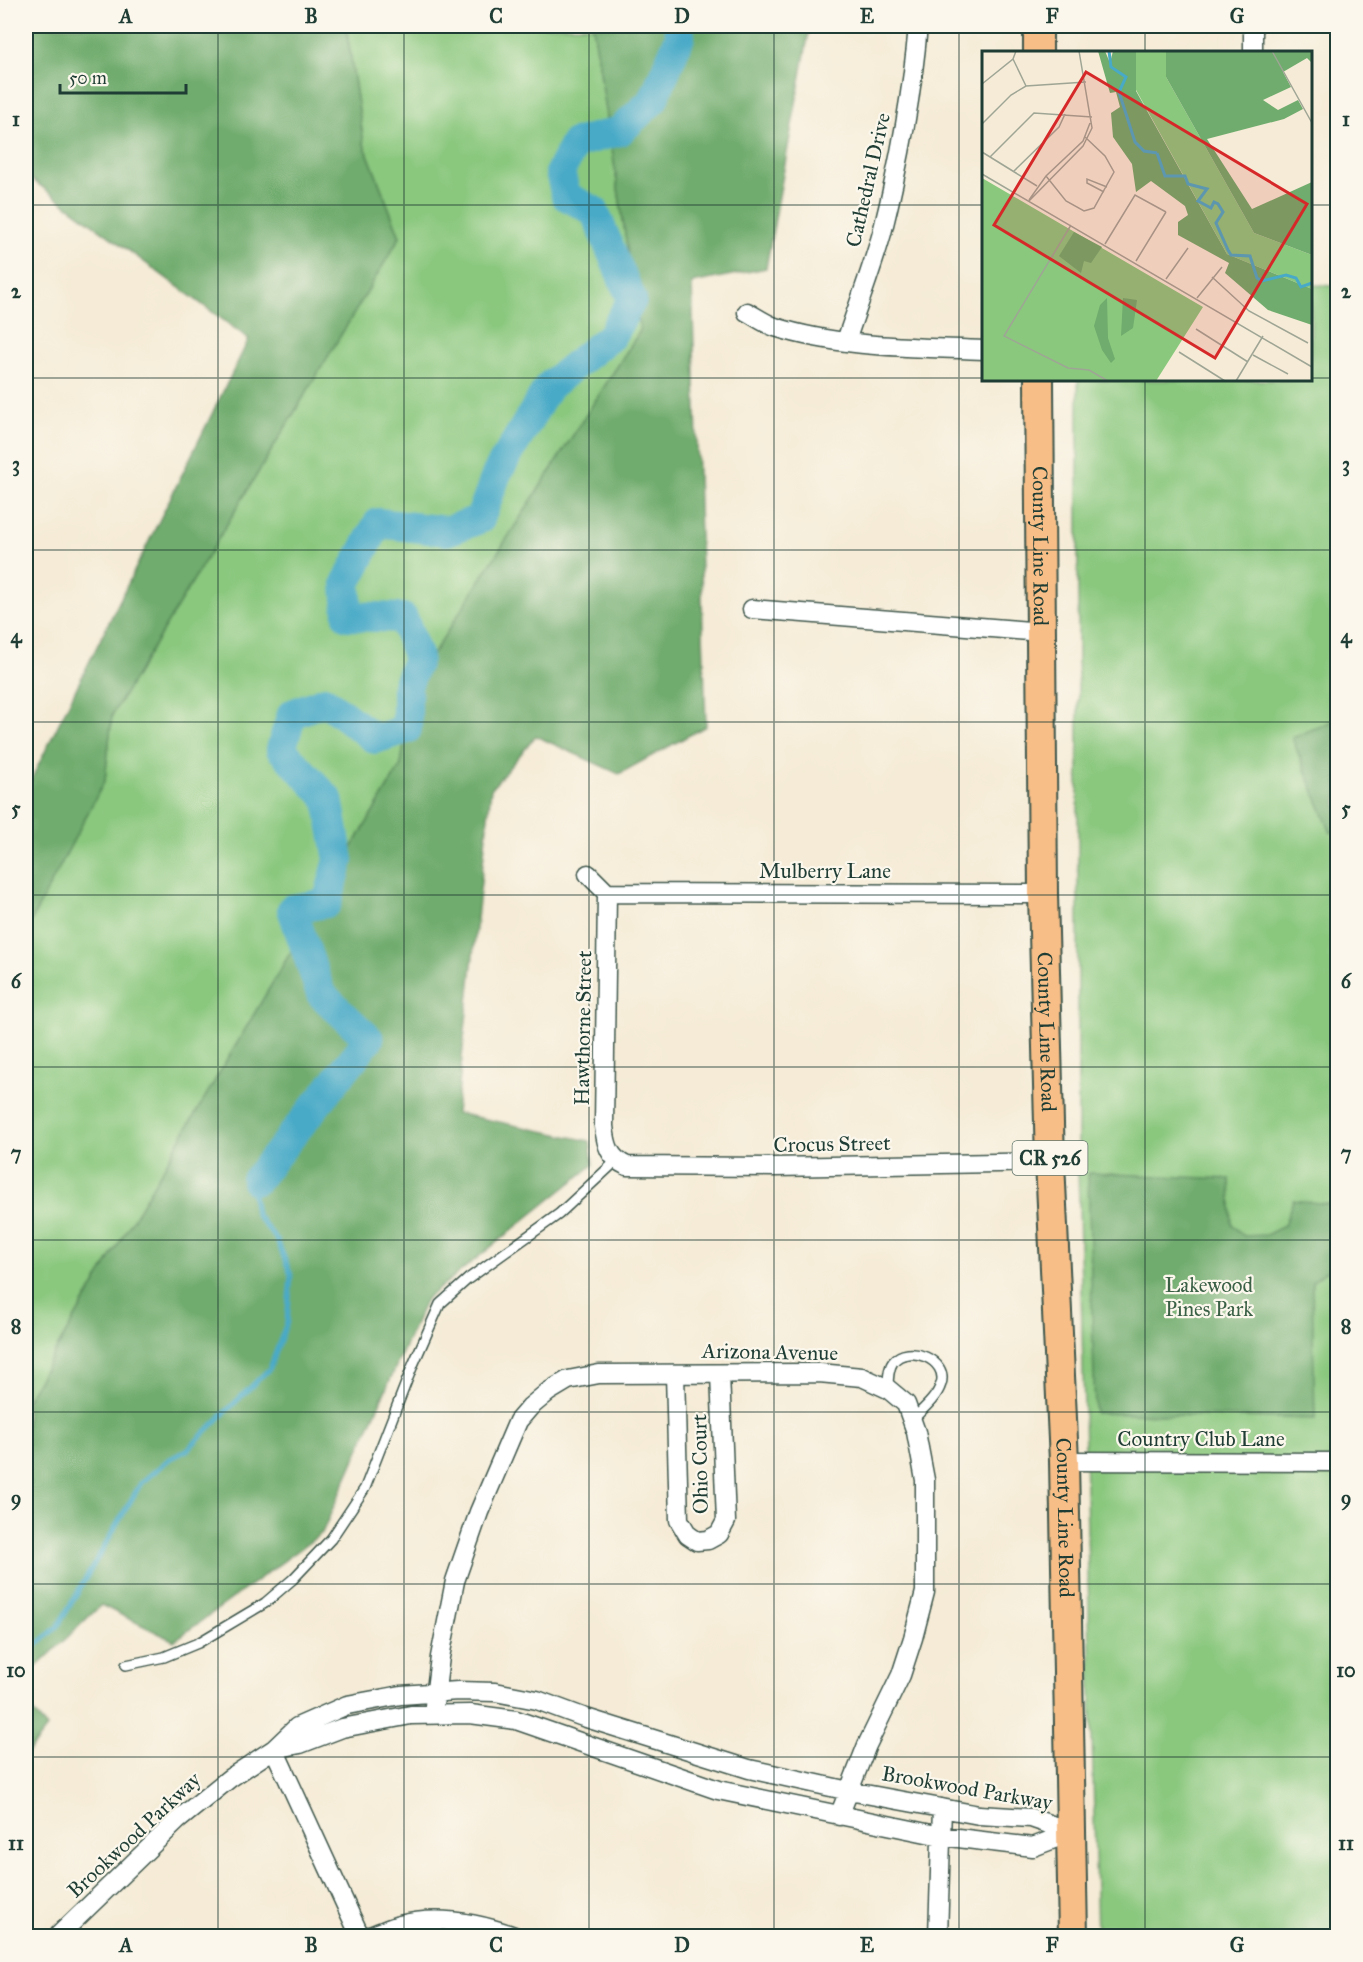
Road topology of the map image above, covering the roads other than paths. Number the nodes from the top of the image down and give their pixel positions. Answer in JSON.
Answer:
{"nodes":[{"id":1,"x":918,"y":26,"type":"edge"},
{"id":2,"x":1038,"y":26,"type":"edge"},
{"id":3,"x":1253,"y":26,"type":"edge"},
{"id":4,"x":1038,"y":51,"type":"edge"},
{"id":5,"x":1252,"y":51,"type":"edge"},
{"id":6,"x":747,"y":312,"type":"dead end"},
{"id":7,"x":846,"y":341,"type":"junction"},
{"id":8,"x":982,"y":350,"type":"edge"},
{"id":9,"x":1039,"y":381,"type":"edge"},
{"id":10,"x":752,"y":609,"type":"dead end"},
{"id":11,"x":1042,"y":632,"type":"junction"},
{"id":12,"x":588,"y":874,"type":"dead end"},
{"id":13,"x":607,"y":893,"type":"junction"},
{"id":14,"x":1043,"y":894,"type":"junction"},
{"id":15,"x":616,"y":1161,"type":"junction"},
{"id":16,"x":1050,"y":1162,"type":"junction"},
{"id":17,"x":675,"y":1374,"type":"junction"},
{"id":18,"x":720,"y":1374,"type":"junction"},
{"id":19,"x":888,"y":1389,"type":"junction"},
{"id":20,"x":912,"y":1420,"type":"junction"},
{"id":21,"x":1064,"y":1461,"type":"junction"},
{"id":22,"x":1338,"y":1462,"type":"edge"},
{"id":23,"x":126,"y":1665,"type":"dead end"},
{"id":24,"x":435,"y":1693,"type":"junction"},
{"id":25,"x":433,"y":1714,"type":"junction"},
{"id":26,"x":274,"y":1749,"type":"junction"},
{"id":27,"x":849,"y":1791,"type":"junction"},
{"id":28,"x":942,"y":1808,"type":"junction"},
{"id":29,"x":839,"y":1816,"type":"junction"},
{"id":30,"x":1072,"y":1832,"type":"junction"},
{"id":31,"x":941,"y":1836,"type":"junction"},
{"id":32,"x":68,"y":1933,"type":"edge"},
{"id":33,"x":360,"y":1936,"type":"edge"},
{"id":34,"x":369,"y":1936,"type":"edge"},
{"id":35,"x":514,"y":1936,"type":"edge"},
{"id":36,"x":938,"y":1936,"type":"edge"},
{"id":37,"x":1073,"y":1936,"type":"edge"}],
"edges":[{"from":1,"to":7,"type":"street","name":"Cathedral Drive"},
{"from":2,"to":4,"type":"main road"},
{"from":3,"to":5,"type":"street"},
{"from":6,"to":7,"type":"street"},
{"from":7,"to":8,"type":"street"},
{"from":9,"to":11,"type":"main road","name":"County Line Road","number":"CR 526"},
{"from":10,"to":11,"type":"street"},
{"from":11,"to":14,"type":"main road","name":"County Line Road","number":"CR 526"},
{"from":12,"to":13,"type":"street"},
{"from":13,"to":14,"type":"street","name":"Mulberry Lane"},
{"from":13,"to":15,"type":"street","name":"Hawthorne Street"},
{"from":14,"to":16,"type":"main road","name":"County Line Road","number":"CR 526"},
{"from":15,"to":16,"type":"street","name":"Crocus Street"},
{"from":15,"to":23,"type":"lane"},
{"from":16,"to":21,"type":"main road","name":"County Line Road","number":"CR 526"},
{"from":17,"to":18,"type":"street","name":"Arizona Avenue"},
{"from":17,"to":18,"type":"street","name":"Ohio Court"},
{"from":17,"to":24,"type":"street","name":"Arizona Avenue"},
{"from":18,"to":19,"type":"street","name":"Arizona Avenue"},
{"from":19,"to":20,"type":"street","name":"Arizona Avenue"},
{"from":19,"to":20,"type":"lane"},
{"from":20,"to":27,"type":"street","name":"Arizona Avenue"},
{"from":21,"to":22,"type":"street","name":"Country Club Lane"},
{"from":21,"to":30,"type":"main road","name":"County Line Road","number":"CR 526"},
{"from":24,"to":25,"type":"street","name":"Arizona Avenue"},
{"from":24,"to":26,"type":"street","name":"Brookwood Parkway"},
{"from":24,"to":27,"type":"street","name":"Brookwood Parkway"},
{"from":25,"to":26,"type":"street","name":"Brookwood Parkway"},
{"from":25,"to":29,"type":"street","name":"Brookwood Parkway"},
{"from":26,"to":32,"type":"street","name":"Brookwood Parkway"},
{"from":26,"to":33,"type":"street"},
{"from":27,"to":28,"type":"street","name":"Brookwood Parkway"},
{"from":27,"to":29,"type":"street","name":"Arizona Avenue"},
{"from":28,"to":30,"type":"street","name":"Brookwood Parkway"},
{"from":28,"to":31,"type":"street"},
{"from":29,"to":31,"type":"street","name":"Brookwood Parkway"},
{"from":30,"to":31,"type":"street","name":"Brookwood Parkway"},
{"from":30,"to":37,"type":"main road","name":"County Line Road","number":"CR 526"},
{"from":31,"to":36,"type":"street"},
{"from":34,"to":35,"type":"street"}]}
